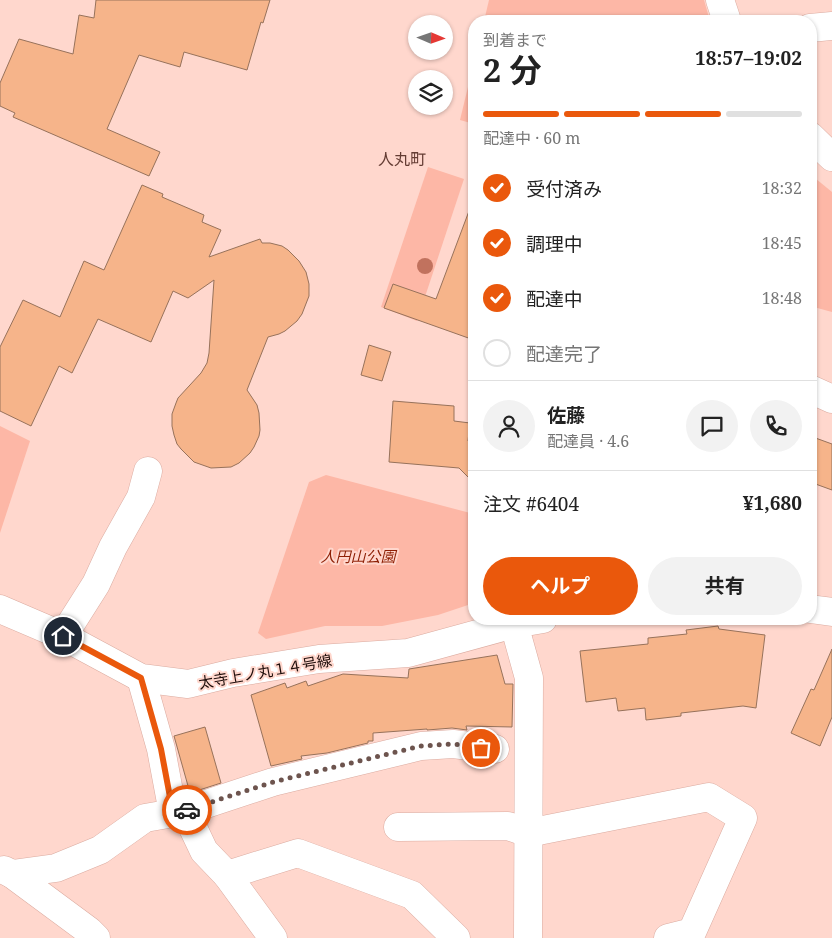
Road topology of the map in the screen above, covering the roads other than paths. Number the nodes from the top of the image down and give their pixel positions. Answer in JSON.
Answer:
{"nodes":[{"id":1,"x":720,"y":0,"type":"edge"},
{"id":2,"x":725,"y":15,"type":"edge"},
{"id":3,"x":832,"y":26,"type":"edge"},
{"id":4,"x":817,"y":27,"type":"edge"},
{"id":5,"x":817,"y":143,"type":"edge"},
{"id":6,"x":832,"y":157,"type":"edge"},
{"id":7,"x":817,"y":392,"type":"edge"},
{"id":8,"x":832,"y":399,"type":"edge"},
{"id":9,"x":148,"y":470,"type":"dead end"},
{"id":10,"x":0,"y":609,"type":"edge"},
{"id":11,"x":817,"y":610,"type":"edge"},
{"id":12,"x":832,"y":612,"type":"edge"},
{"id":13,"x":510,"y":625,"type":"edge"},
{"id":14,"x":514,"y":625,"type":"edge"},
{"id":15,"x":63,"y":636,"type":"junction"},
{"id":16,"x":141,"y":678,"type":"junction"},
{"id":17,"x":495,"y":749,"type":"dead end"},
{"id":18,"x":179,"y":812,"type":"junction"},
{"id":19,"x":398,"y":827,"type":"dead end"},
{"id":20,"x":528,"y":833,"type":"junction"},
{"id":21,"x":6,"y":871,"type":"edge"},
{"id":22,"x":228,"y":875,"type":"junction"},
{"id":23,"x":96,"y":938,"type":"edge"},
{"id":24,"x":273,"y":938,"type":"edge"},
{"id":25,"x":456,"y":938,"type":"edge"},
{"id":26,"x":528,"y":938,"type":"edge"},
{"id":27,"x":668,"y":938,"type":"edge"}],
"edges":[{"from":1,"to":2,"type":"street"},
{"from":3,"to":4,"type":"street"},
{"from":5,"to":6,"type":"street"},
{"from":7,"to":8,"type":"street"},
{"from":9,"to":15,"type":"street"},
{"from":10,"to":15,"type":"street","name":"太寺上ノ丸１４号線"},
{"from":11,"to":12,"type":"street"},
{"from":13,"to":16,"type":"street","name":"太寺上ノ丸１４号線"},
{"from":14,"to":20,"type":"street"},
{"from":15,"to":16,"type":"street","name":"太寺上ノ丸１４号線"},
{"from":16,"to":18,"type":"street"},
{"from":17,"to":18,"type":"street"},
{"from":18,"to":21,"type":"street"},
{"from":18,"to":22,"type":"street"},
{"from":19,"to":20,"type":"street"},
{"from":20,"to":26,"type":"street"},
{"from":20,"to":27,"type":"street"},
{"from":21,"to":23,"type":"street"},
{"from":22,"to":24,"type":"street"},
{"from":22,"to":25,"type":"street"}]}
